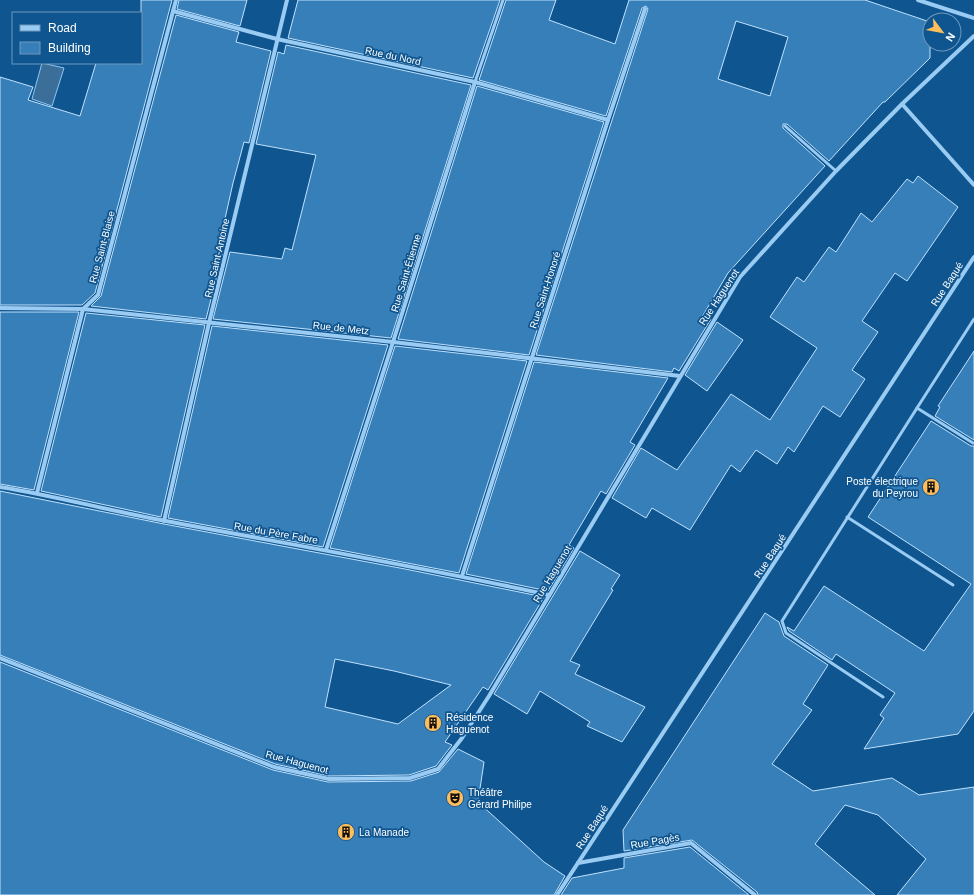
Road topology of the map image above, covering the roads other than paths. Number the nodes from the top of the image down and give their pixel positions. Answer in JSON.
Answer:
{"nodes":[{"id":1,"x":176,"y":0,"type":"edge"},
{"id":2,"x":287,"y":0,"type":"edge"},
{"id":3,"x":503,"y":0,"type":"edge"},
{"id":4,"x":918,"y":0,"type":"edge"},
{"id":5,"x":645,"y":9,"type":"dead end"},
{"id":6,"x":173,"y":11,"type":"junction"},
{"id":7,"x":974,"y":18,"type":"edge"},
{"id":8,"x":974,"y":36,"type":"edge"},
{"id":9,"x":278,"y":39,"type":"junction"},
{"id":10,"x":475,"y":82,"type":"junction"},
{"id":11,"x":902,"y":104,"type":"junction"},
{"id":12,"x":608,"y":120,"type":"junction"},
{"id":13,"x":785,"y":126,"type":"dead end"},
{"id":14,"x":836,"y":171,"type":"junction"},
{"id":15,"x":974,"y":184,"type":"edge"},
{"id":16,"x":974,"y":257,"type":"edge"},
{"id":17,"x":0,"y":308,"type":"edge"},
{"id":18,"x":83,"y":309,"type":"junction"},
{"id":19,"x":974,"y":319,"type":"edge"},
{"id":20,"x":210,"y":322,"type":"junction"},
{"id":21,"x":393,"y":342,"type":"junction"},
{"id":22,"x":531,"y":359,"type":"junction"},
{"id":23,"x":680,"y":376,"type":"junction"},
{"id":24,"x":918,"y":408,"type":"junction"},
{"id":25,"x":973,"y":443,"type":"edge"},
{"id":26,"x":0,"y":487,"type":"edge"},
{"id":27,"x":36,"y":493,"type":"junction"},
{"id":28,"x":847,"y":517,"type":"junction"},
{"id":29,"x":164,"y":521,"type":"junction"},
{"id":30,"x":326,"y":550,"type":"junction"},
{"id":31,"x":462,"y":576,"type":"junction"},
{"id":32,"x":953,"y":585,"type":"dead end"},
{"id":33,"x":549,"y":595,"type":"junction"},
{"id":34,"x":0,"y":658,"type":"edge"},
{"id":35,"x":883,"y":697,"type":"dead end"},
{"id":36,"x":578,"y":863,"type":"junction"},
{"id":37,"x":557,"y":895,"type":"edge"},
{"id":38,"x":755,"y":895,"type":"edge"}],
"edges":[{"from":1,"to":6,"type":"street","name":"Rue Saint-Blaise"},
{"from":2,"to":9,"type":"street","name":"Rue Saint-Antoine"},
{"from":3,"to":10,"type":"lane","name":"Rue Saint-Étienne"},
{"from":4,"to":7,"type":"street"},
{"from":5,"to":12,"type":"street","name":"Rue Saint-Honoré"},
{"from":6,"to":9,"type":"street","name":"Rue du Nord"},
{"from":6,"to":18,"type":"street","name":"Rue Saint-Blaise"},
{"from":8,"to":11,"type":"street","name":"Rue Haguenot"},
{"from":9,"to":10,"type":"street","name":"Rue du Nord"},
{"from":9,"to":20,"type":"street","name":"Rue Saint-Antoine"},
{"from":10,"to":12,"type":"street","name":"Rue du Nord"},
{"from":10,"to":21,"type":"street","name":"Rue Saint-Étienne"},
{"from":11,"to":14,"type":"street","name":"Rue Haguenot"},
{"from":11,"to":15,"type":"street"},
{"from":12,"to":22,"type":"street","name":"Rue Saint-Honoré"},
{"from":13,"to":14,"type":"lane"},
{"from":14,"to":23,"type":"street","name":"Rue Haguenot"},
{"from":16,"to":36,"type":"street","name":"Rue Baqué"},
{"from":17,"to":18,"type":"street","name":"Rue de Metz"},
{"from":18,"to":20,"type":"street","name":"Rue de Metz"},
{"from":18,"to":27,"type":"street"},
{"from":19,"to":24,"type":"lane"},
{"from":20,"to":21,"type":"street","name":"Rue de Metz"},
{"from":20,"to":29,"type":"street","name":"Rue Saint-Antoine"},
{"from":21,"to":22,"type":"street","name":"Rue de Metz"},
{"from":21,"to":30,"type":"street","name":"Rue Saint-Étienne"},
{"from":22,"to":23,"type":"street","name":"Rue de Metz"},
{"from":22,"to":31,"type":"street","name":"Rue Saint-Honoré"},
{"from":23,"to":33,"type":"street","name":"Rue Haguenot"},
{"from":24,"to":25,"type":"lane"},
{"from":24,"to":28,"type":"lane"},
{"from":26,"to":27,"type":"street","name":"Rue du Père Fabre"},
{"from":27,"to":29,"type":"street","name":"Rue du Père Fabre"},
{"from":28,"to":32,"type":"lane"},
{"from":28,"to":35,"type":"lane"},
{"from":29,"to":30,"type":"street","name":"Rue du Père Fabre"},
{"from":30,"to":31,"type":"street","name":"Rue du Père Fabre"},
{"from":31,"to":33,"type":"street","name":"Rue du Père Fabre"},
{"from":33,"to":34,"type":"street","name":"Rue Haguenot"},
{"from":36,"to":37,"type":"street"},
{"from":36,"to":38,"type":"street","name":"Rue Pagès"}]}
